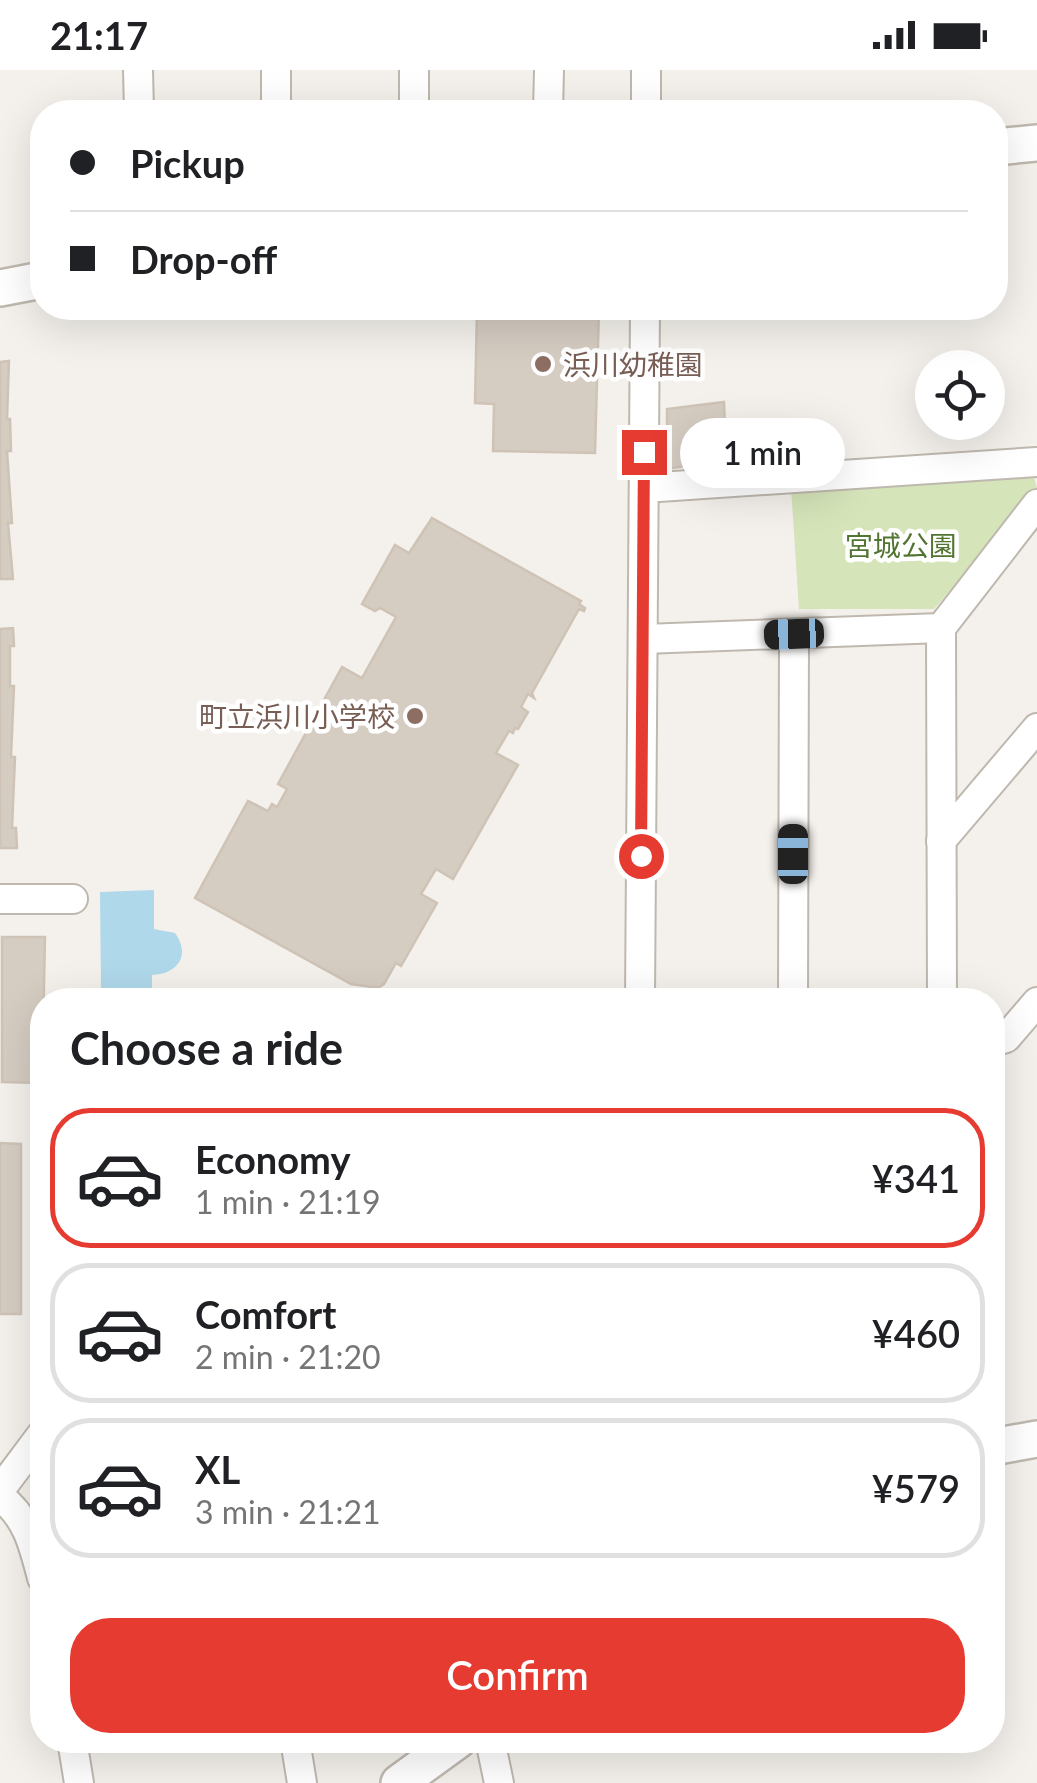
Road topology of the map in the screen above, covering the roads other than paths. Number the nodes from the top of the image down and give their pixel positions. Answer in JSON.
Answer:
{"nodes":[{"id":1,"x":138,"y":70,"type":"edge"},
{"id":2,"x":276,"y":70,"type":"edge"},
{"id":3,"x":414,"y":70,"type":"edge"},
{"id":4,"x":548,"y":70,"type":"edge"},
{"id":5,"x":646,"y":70,"type":"edge"},
{"id":6,"x":138,"y":100,"type":"edge"},
{"id":7,"x":276,"y":100,"type":"edge"},
{"id":8,"x":414,"y":100,"type":"edge"},
{"id":9,"x":548,"y":100,"type":"edge"},
{"id":10,"x":646,"y":100,"type":"edge"},
{"id":11,"x":1037,"y":143,"type":"edge"},
{"id":12,"x":1008,"y":146,"type":"edge"},
{"id":13,"x":30,"y":282,"type":"edge"},
{"id":14,"x":0,"y":288,"type":"edge"},
{"id":15,"x":644,"y":320,"type":"edge"},
{"id":16,"x":1037,"y":462,"type":"edge"},
{"id":17,"x":644,"y":488,"type":"junction"},
{"id":18,"x":1037,"y":504,"type":"edge"},
{"id":19,"x":941,"y":628,"type":"junction"},
{"id":20,"x":794,"y":634,"type":"junction"},
{"id":21,"x":644,"y":640,"type":"junction"},
{"id":22,"x":1037,"y":728,"type":"edge"},
{"id":23,"x":941,"y":841,"type":"junction"},
{"id":24,"x":0,"y":900,"type":"edge"},
{"id":25,"x":74,"y":900,"type":"dead end"},
{"id":26,"x":640,"y":988,"type":"edge"},
{"id":27,"x":793,"y":988,"type":"edge"},
{"id":28,"x":942,"y":988,"type":"edge"},
{"id":29,"x":1037,"y":1002,"type":"edge"},
{"id":30,"x":1005,"y":1038,"type":"edge"},
{"id":31,"x":1037,"y":1440,"type":"edge"},
{"id":32,"x":1005,"y":1445,"type":"edge"},
{"id":33,"x":30,"y":1451,"type":"edge"},
{"id":34,"x":0,"y":1493,"type":"edge"},
{"id":35,"x":30,"y":1538,"type":"edge"},
{"id":36,"x":74,"y":1753,"type":"edge"},
{"id":37,"x":297,"y":1753,"type":"edge"},
{"id":38,"x":440,"y":1753,"type":"edge"},
{"id":39,"x":493,"y":1753,"type":"edge"},
{"id":40,"x":79,"y":1783,"type":"edge"},
{"id":41,"x":302,"y":1783,"type":"edge"},
{"id":42,"x":400,"y":1783,"type":"edge"},
{"id":43,"x":499,"y":1783,"type":"edge"}],
"edges":[{"from":1,"to":6,"type":"street"},
{"from":2,"to":7,"type":"street"},
{"from":3,"to":8,"type":"street"},
{"from":4,"to":9,"type":"street"},
{"from":5,"to":10,"type":"street"},
{"from":11,"to":12,"type":"street"},
{"from":13,"to":14,"type":"street"},
{"from":15,"to":17,"type":"street"},
{"from":16,"to":17,"type":"street"},
{"from":17,"to":21,"type":"street"},
{"from":18,"to":19,"type":"street"},
{"from":19,"to":20,"type":"street"},
{"from":19,"to":23,"type":"street"},
{"from":20,"to":21,"type":"street"},
{"from":20,"to":27,"type":"street"},
{"from":21,"to":26,"type":"street"},
{"from":22,"to":23,"type":"street"},
{"from":23,"to":28,"type":"street"},
{"from":24,"to":25,"type":"street"},
{"from":29,"to":30,"type":"street"},
{"from":31,"to":32,"type":"street"},
{"from":33,"to":34,"type":"street"},
{"from":34,"to":35,"type":"street"},
{"from":36,"to":40,"type":"street"},
{"from":37,"to":41,"type":"street"},
{"from":38,"to":42,"type":"street"},
{"from":39,"to":43,"type":"street"}]}
